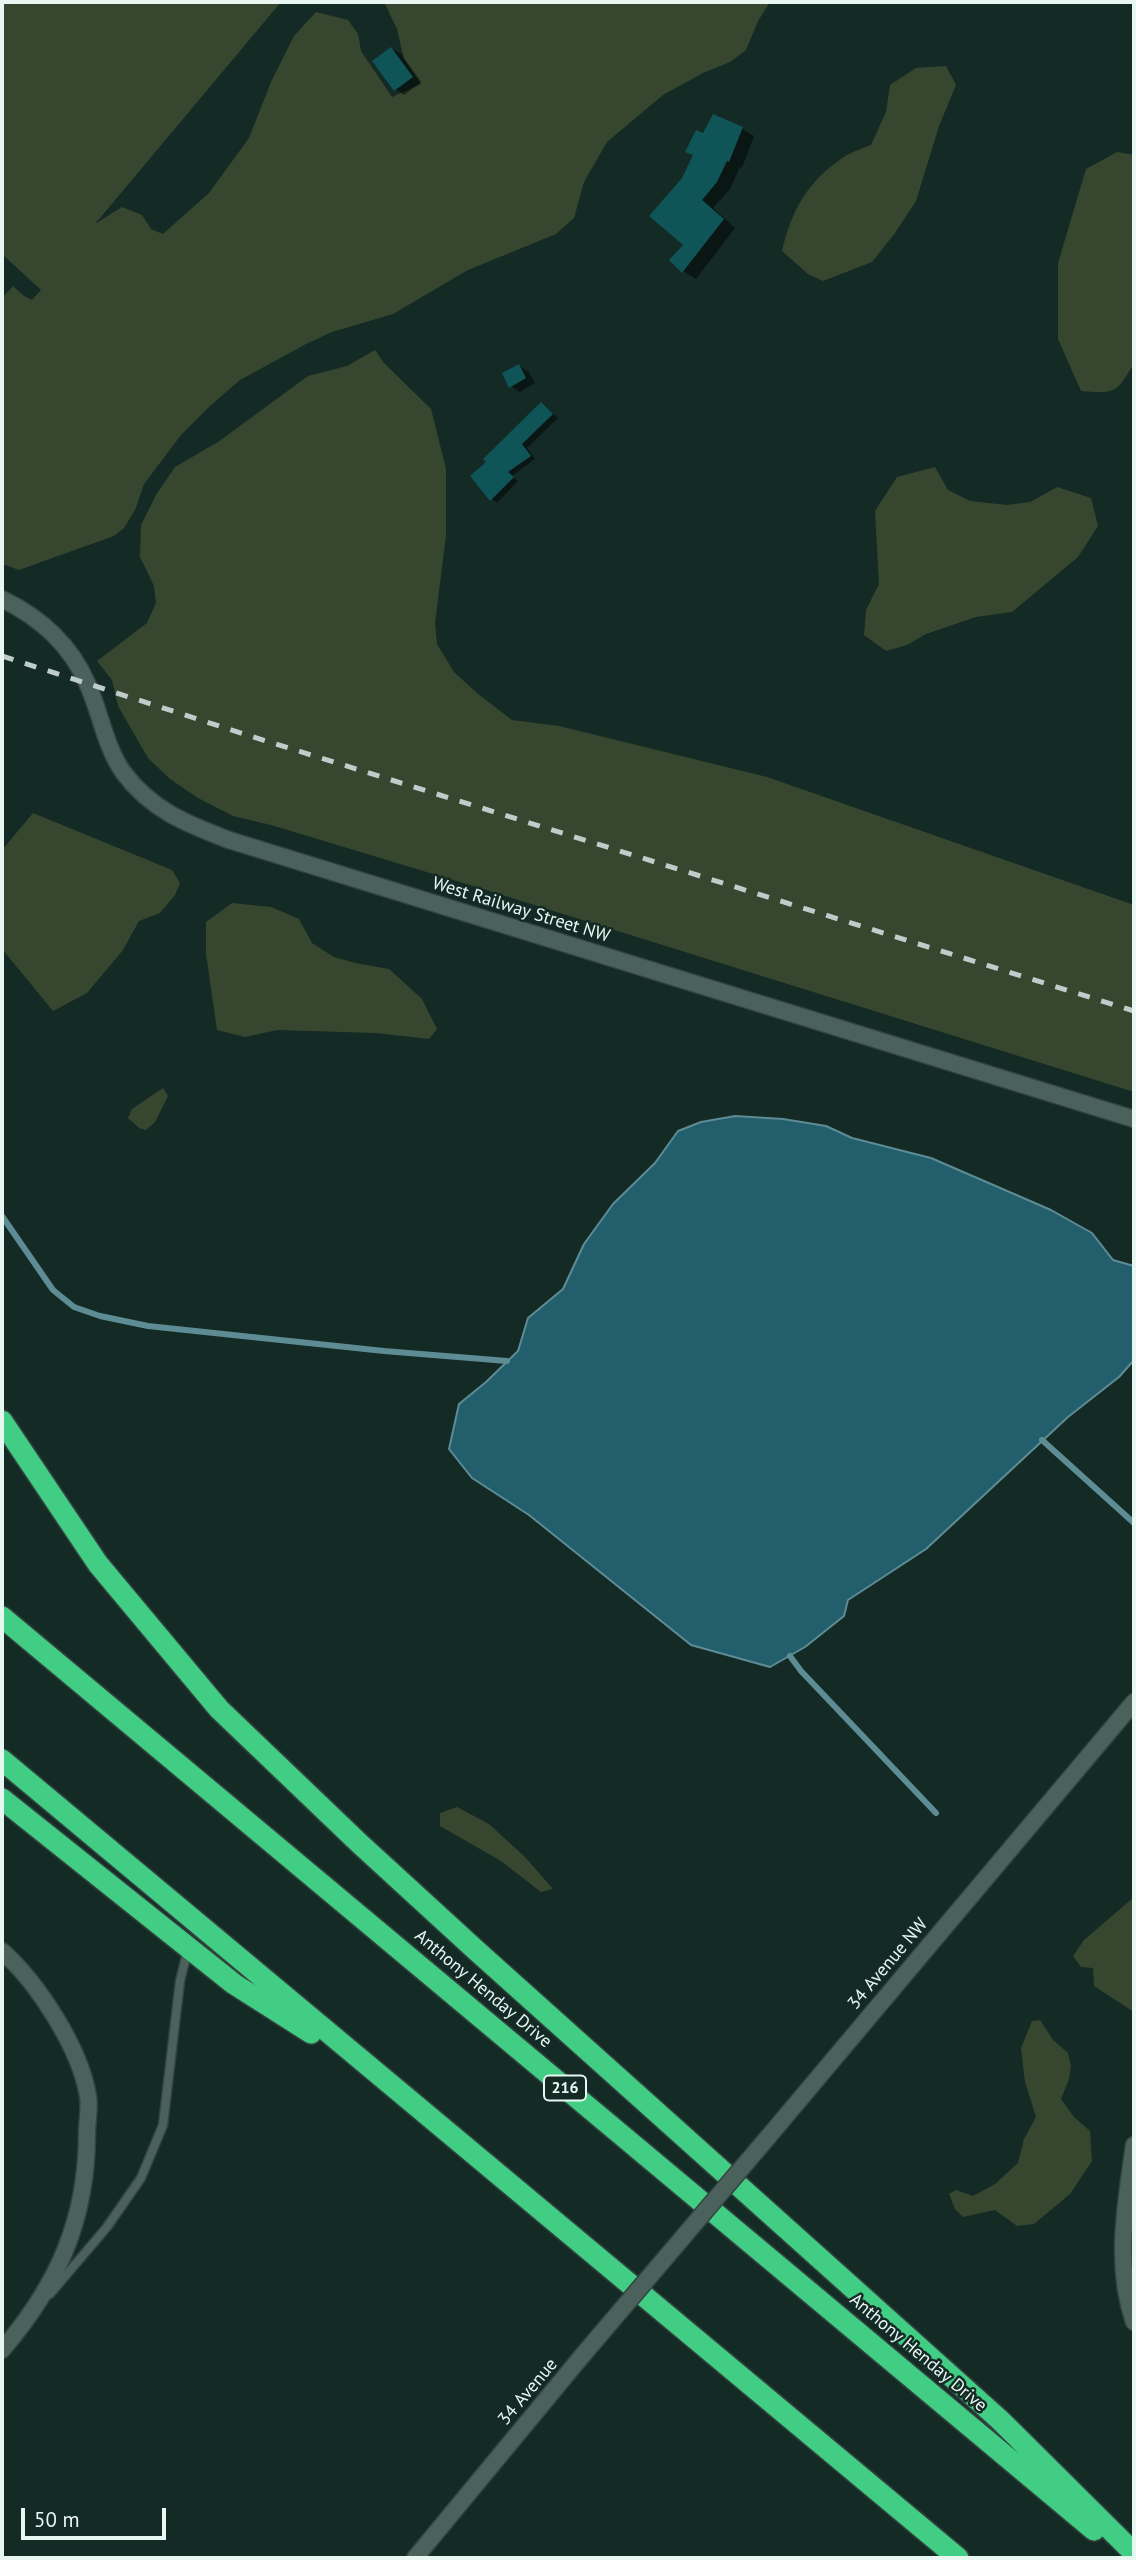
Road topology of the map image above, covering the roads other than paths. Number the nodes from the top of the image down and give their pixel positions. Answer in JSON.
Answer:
{"nodes":[{"id":1,"x":2,"y":599,"type":"edge"},
{"id":2,"x":1134,"y":1119,"type":"edge"},
{"id":3,"x":2,"y":1421,"type":"edge"},
{"id":4,"x":2,"y":1617,"type":"edge"},
{"id":5,"x":1134,"y":1702,"type":"edge"},
{"id":6,"x":2,"y":1760,"type":"edge"},
{"id":7,"x":2,"y":1799,"type":"edge"},
{"id":8,"x":188,"y":1948,"type":"junction"},
{"id":9,"x":2,"y":1951,"type":"edge"},
{"id":10,"x":383,"y":2079,"type":"junction"},
{"id":11,"x":1134,"y":2145,"type":"edge"},
{"id":12,"x":672,"y":2251,"type":"joint"},
{"id":13,"x":28,"y":2320,"type":"junction"},
{"id":14,"x":1134,"y":2322,"type":"edge"},
{"id":15,"x":2,"y":2350,"type":"edge"},
{"id":16,"x":941,"y":2551,"type":"edge"},
{"id":17,"x":1134,"y":2553,"type":"edge"},
{"id":18,"x":415,"y":2558,"type":"edge"},
{"id":19,"x":958,"y":2558,"type":"edge"},
{"id":20,"x":1128,"y":2558,"type":"edge"}],
"edges":[{"from":1,"to":2,"type":"street","name":"West Railway Street NW"},
{"from":3,"to":17,"type":"highway"},
{"from":4,"to":20,"type":"highway","name":"Anthony Henday Drive","number":"216"},
{"from":5,"to":12,"type":"street","name":"34 Avenue NW","bridge":true},
{"from":6,"to":10,"type":"highway"},
{"from":7,"to":8,"type":"highway"},
{"from":8,"to":10,"type":"highway"},
{"from":8,"to":13,"type":"lane"},
{"from":9,"to":13,"type":"street"},
{"from":10,"to":16,"type":"highway"},
{"from":11,"to":14,"type":"street"},
{"from":12,"to":18,"type":"street","name":"34 Avenue","bridge":true},
{"from":13,"to":15,"type":"street"},
{"from":16,"to":19,"type":"highway"}]}
